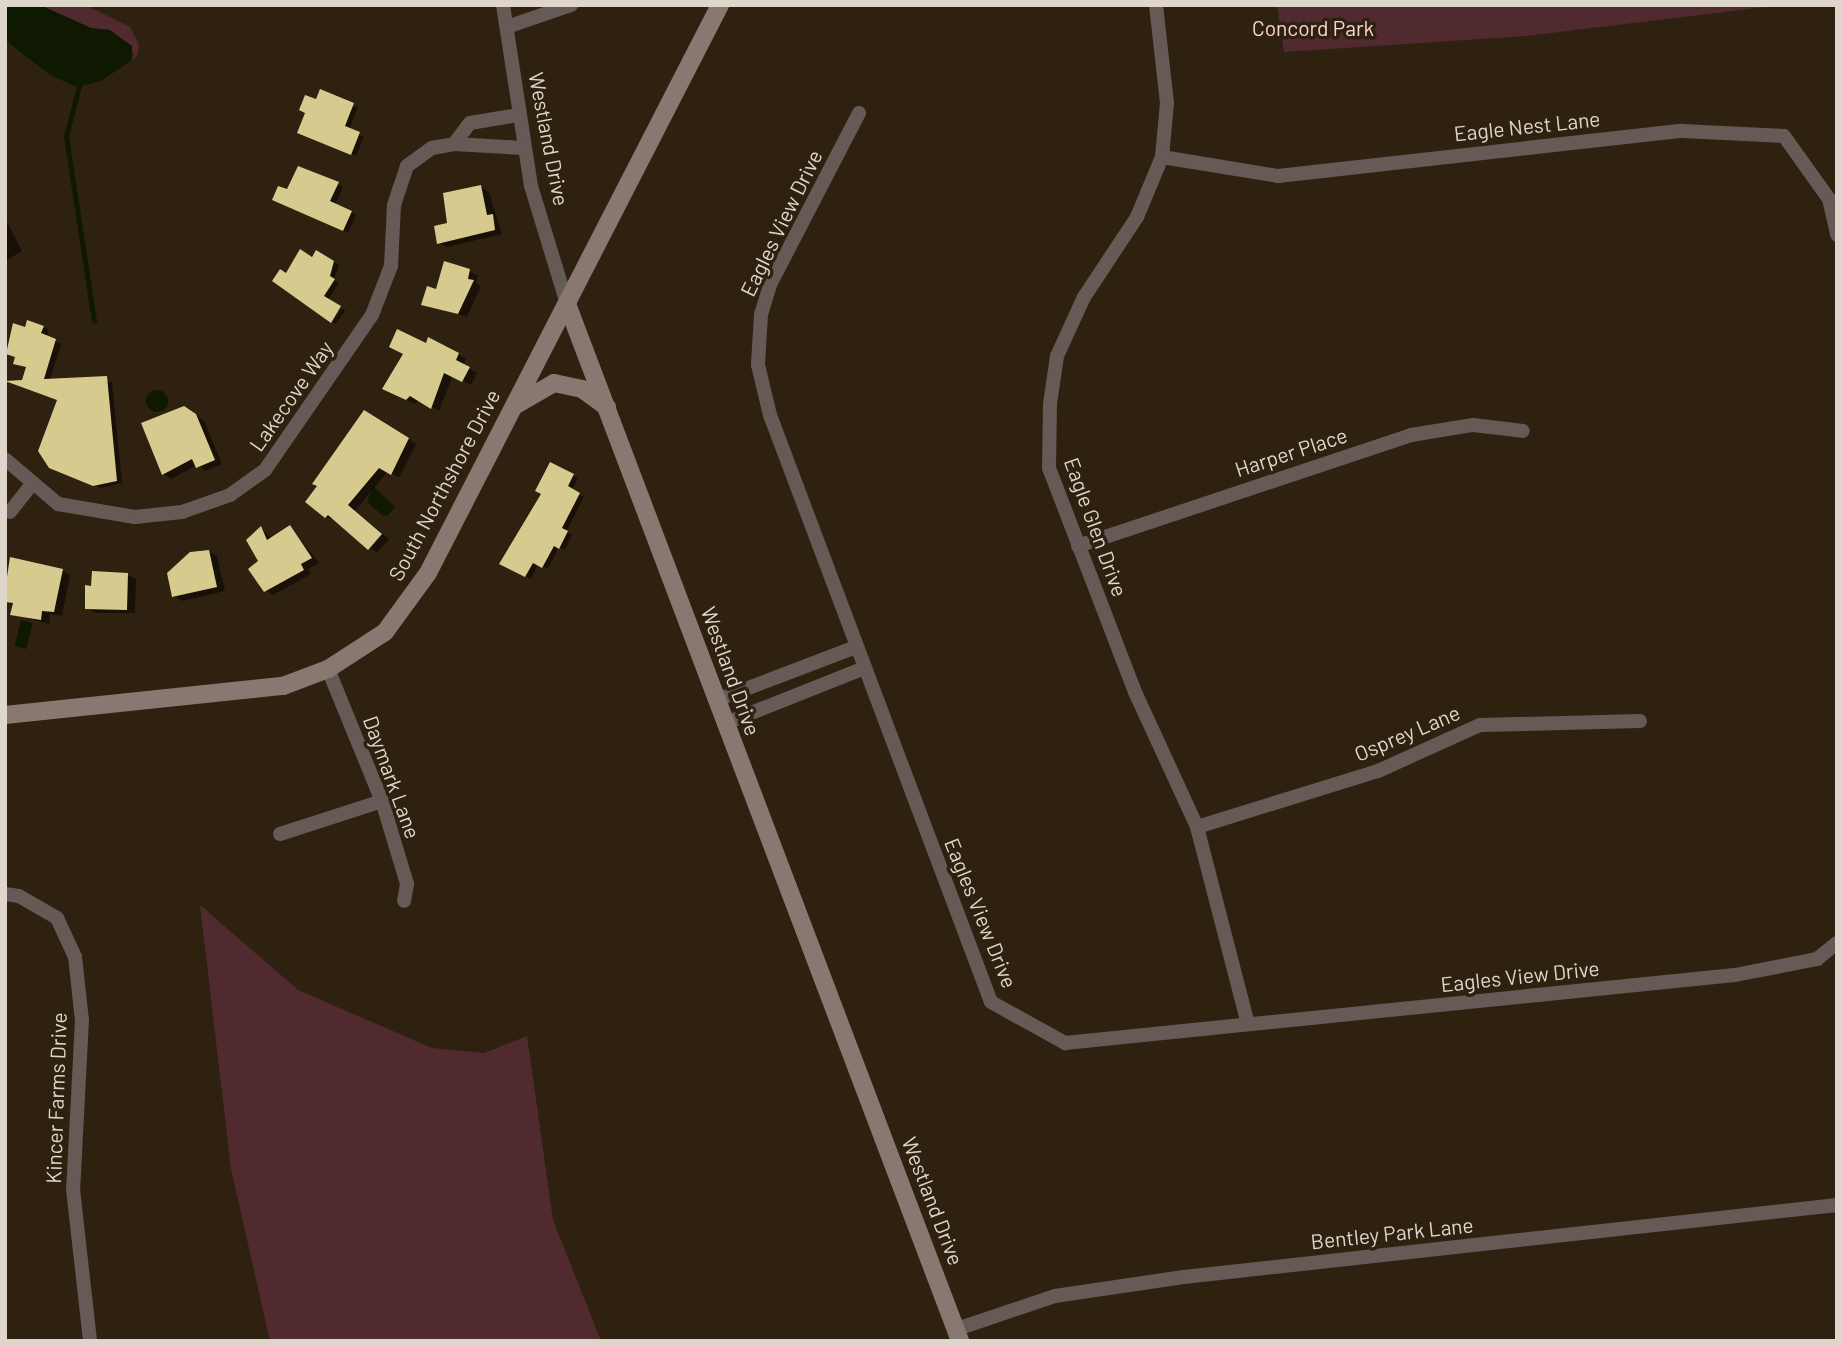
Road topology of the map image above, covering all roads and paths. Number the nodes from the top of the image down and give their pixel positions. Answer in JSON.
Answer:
{"nodes":[{"id":1,"x":503,"y":5,"type":"edge"},
{"id":2,"x":571,"y":5,"type":"edge"},
{"id":3,"x":720,"y":5,"type":"edge"},
{"id":4,"x":1156,"y":5,"type":"edge"},
{"id":5,"x":507,"y":27,"type":"junction"},
{"id":6,"x":859,"y":113,"type":"dead end"},
{"id":7,"x":519,"y":115,"type":"junction"},
{"id":8,"x":454,"y":144,"type":"junction"},
{"id":9,"x":524,"y":148,"type":"junction"},
{"id":10,"x":1162,"y":157,"type":"junction"},
{"id":11,"x":1837,"y":235,"type":"edge"},
{"id":12,"x":567,"y":304,"type":"junction"},
{"id":13,"x":607,"y":407,"type":"junction"},
{"id":14,"x":511,"y":410,"type":"junction"},
{"id":15,"x":1523,"y":431,"type":"dead end"},
{"id":16,"x":5,"y":459,"type":"edge"},
{"id":17,"x":31,"y":485,"type":"junction"},
{"id":18,"x":10,"y":512,"type":"dead end"},
{"id":19,"x":1077,"y":546,"type":"junction"},
{"id":20,"x":856,"y":648,"type":"junction"},
{"id":21,"x":864,"y":668,"type":"junction"},
{"id":22,"x":328,"y":669,"type":"junction"},
{"id":23,"x":717,"y":700,"type":"junction"},
{"id":24,"x":5,"y":715,"type":"edge"},
{"id":25,"x":1640,"y":721,"type":"dead end"},
{"id":26,"x":726,"y":723,"type":"junction"},
{"id":27,"x":382,"y":801,"type":"junction"},
{"id":28,"x":1198,"y":827,"type":"junction"},
{"id":29,"x":281,"y":834,"type":"dead end"},
{"id":30,"x":5,"y":894,"type":"edge"},
{"id":31,"x":404,"y":901,"type":"dead end"},
{"id":32,"x":1837,"y":943,"type":"edge"},
{"id":33,"x":1248,"y":1024,"type":"junction"},
{"id":34,"x":1837,"y":1205,"type":"edge"},
{"id":35,"x":959,"y":1335,"type":"edge"},
{"id":36,"x":90,"y":1341,"type":"edge"}],
"edges":[{"from":1,"to":5,"type":"street","name":"Westland Drive"},
{"from":2,"to":5,"type":"street"},
{"from":3,"to":12,"type":"main road","name":"South Northshore Drive"},
{"from":4,"to":10,"type":"street","name":"Eagle Glen Drive"},
{"from":5,"to":7,"type":"street","name":"Westland Drive"},
{"from":6,"to":20,"type":"street","name":"Eagles View Drive"},
{"from":7,"to":8,"type":"street","name":"Lakecove Way"},
{"from":7,"to":9,"type":"street","name":"Westland Drive"},
{"from":8,"to":9,"type":"street","name":"Lakecove Way"},
{"from":8,"to":17,"type":"street","name":"Lakecove Way"},
{"from":9,"to":12,"type":"street","name":"Westland Drive"},
{"from":10,"to":11,"type":"street","name":"Eagle Nest Lane"},
{"from":10,"to":19,"type":"street","name":"Eagle Glen Drive"},
{"from":12,"to":13,"type":"main road","name":"Westland Drive"},
{"from":12,"to":14,"type":"main road","name":"South Northshore Drive"},
{"from":13,"to":14,"type":"main road"},
{"from":13,"to":23,"type":"main road","name":"Westland Drive"},
{"from":14,"to":22,"type":"main road","name":"South Northshore Drive"},
{"from":15,"to":19,"type":"street","name":"Harper Place"},
{"from":16,"to":17,"type":"street","name":"Lakecove Way"},
{"from":17,"to":18,"type":"street"},
{"from":19,"to":28,"type":"street","name":"Eagle Glen Drive"},
{"from":20,"to":21,"type":"street","name":"Eagles View Drive"},
{"from":20,"to":23,"type":"street"},
{"from":21,"to":26,"type":"street"},
{"from":21,"to":33,"type":"street","name":"Eagles View Drive"},
{"from":22,"to":24,"type":"main road","name":"South Northshore Drive"},
{"from":22,"to":27,"type":"street","name":"Daymark Lane"},
{"from":23,"to":26,"type":"main road","name":"Westland Drive"},
{"from":25,"to":28,"type":"street","name":"Osprey Lane"},
{"from":26,"to":35,"type":"main road","name":"Westland Drive"},
{"from":27,"to":29,"type":"street"},
{"from":27,"to":31,"type":"street","name":"Daymark Lane"},
{"from":28,"to":33,"type":"street","name":"Eagle Glen Drive"},
{"from":30,"to":36,"type":"street","name":"Kincer Farms Drive"},
{"from":32,"to":33,"type":"street","name":"Eagles View Drive"},
{"from":34,"to":35,"type":"street","name":"Bentley Park Lane"}]}
